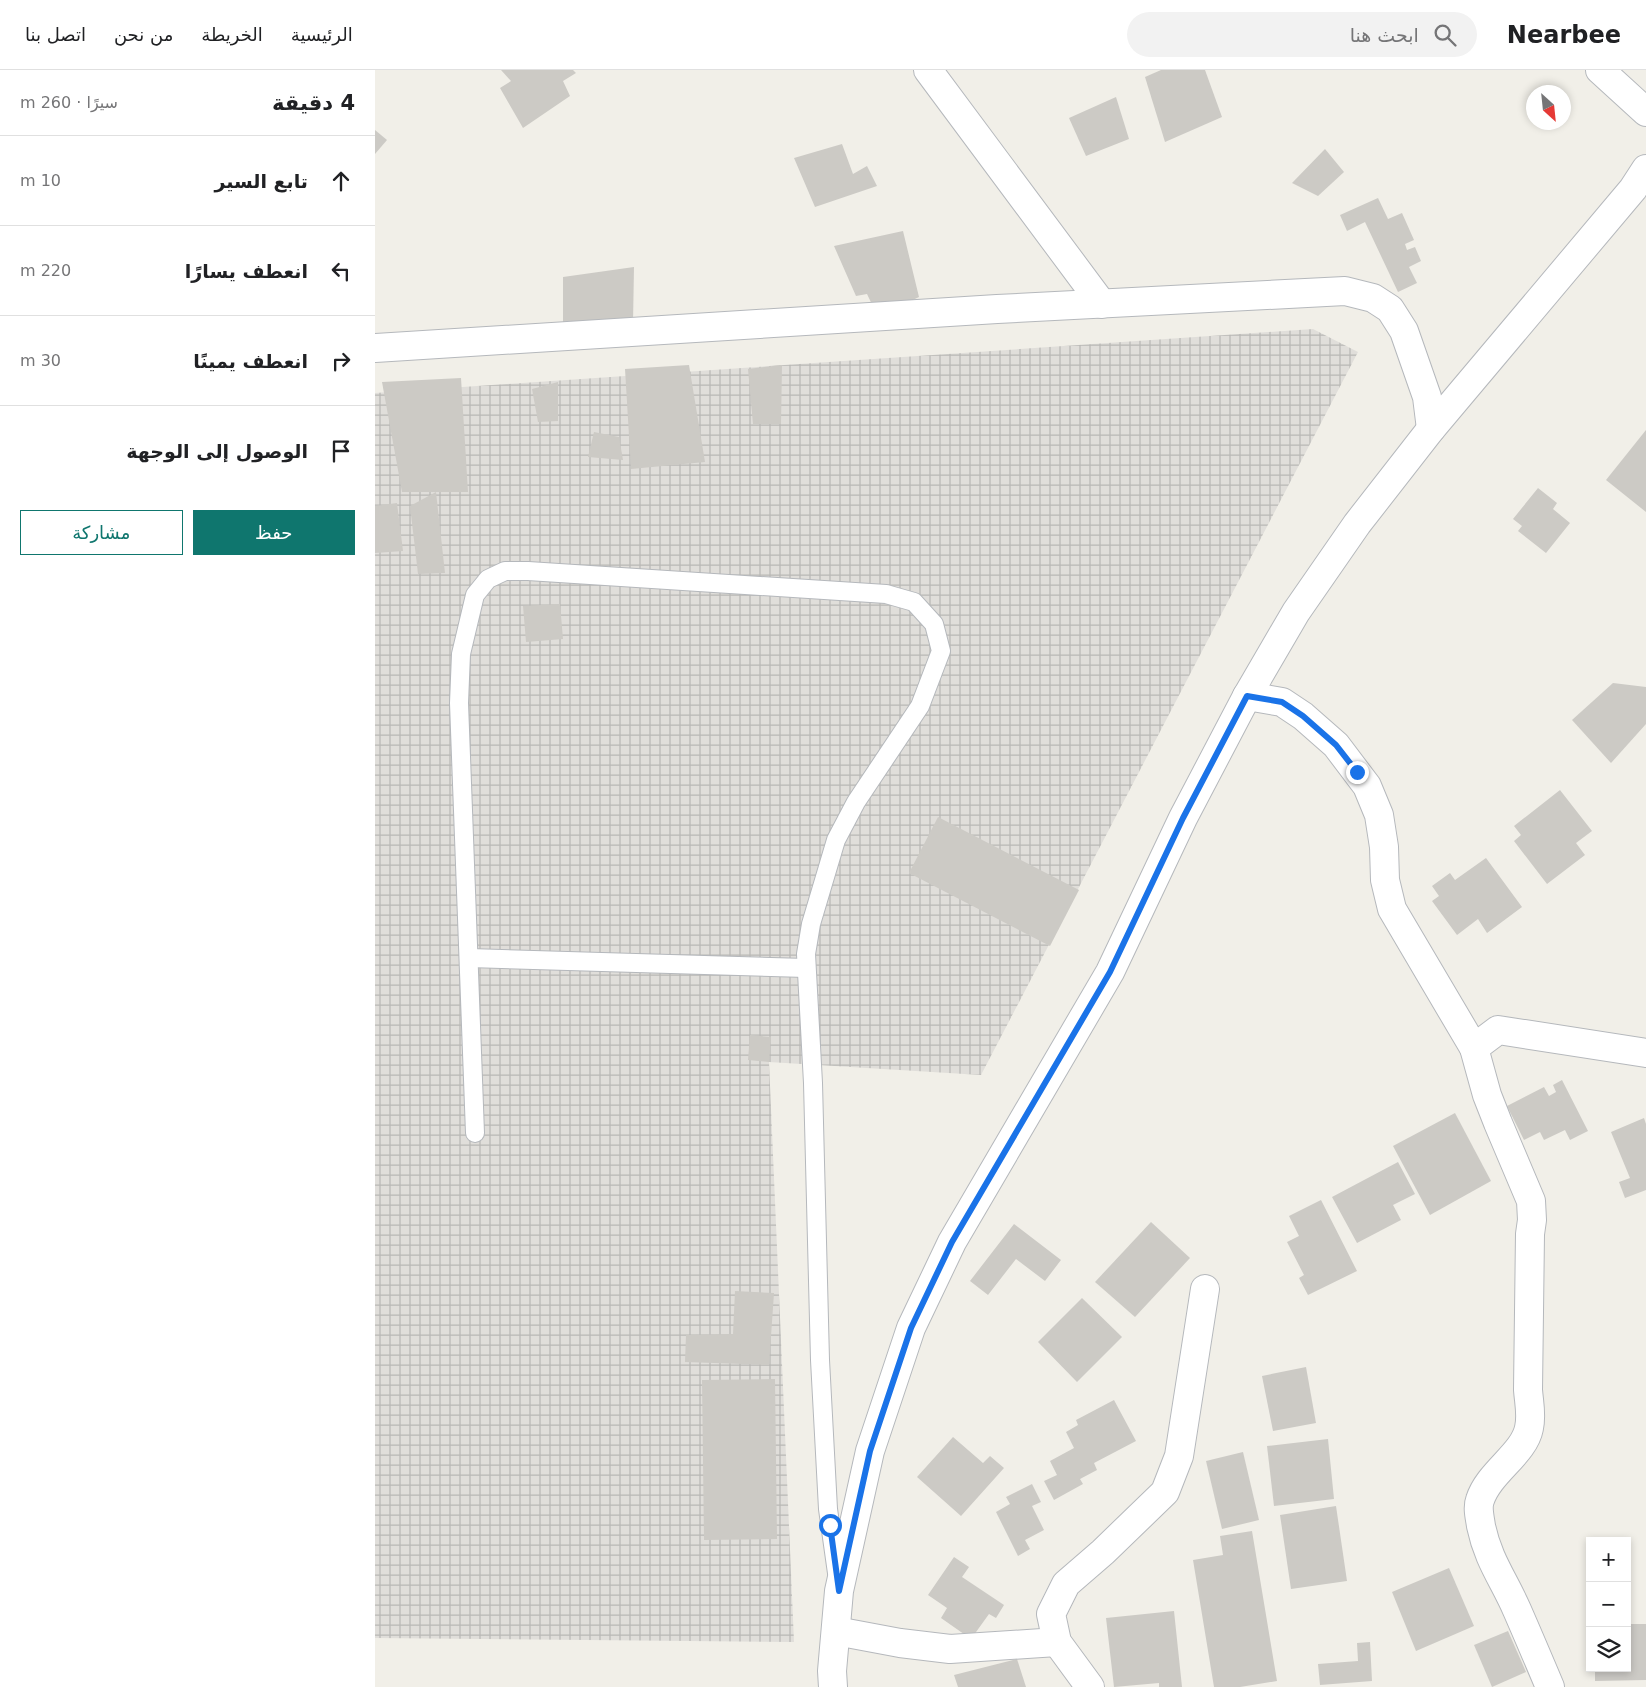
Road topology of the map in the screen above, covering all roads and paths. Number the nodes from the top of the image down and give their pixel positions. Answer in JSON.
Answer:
{"nodes":[{"id":1,"x":929,"y":70,"type":"edge"},
{"id":2,"x":1599,"y":70,"type":"edge"},
{"id":3,"x":1646,"y":112,"type":"edge"},
{"id":4,"x":1646,"y":170,"type":"edge"},
{"id":5,"x":1102,"y":304,"type":"junction"},
{"id":6,"x":375,"y":348,"type":"edge"},
{"id":7,"x":1431,"y":429,"type":"junction"},
{"id":8,"x":1247,"y":696,"type":"junction"},
{"id":9,"x":469,"y":958,"type":"junction"},
{"id":10,"x":806,"y":968,"type":"junction"},
{"id":11,"x":1474,"y":1048,"type":"junction"},
{"id":12,"x":1646,"y":1053,"type":"edge"},
{"id":13,"x":475,"y":1133,"type":"dead end"},
{"id":14,"x":1205,"y":1289,"type":"dead end"},
{"id":15,"x":839,"y":1591,"type":"junction"},
{"id":16,"x":835,"y":1631,"type":"junction"},
{"id":17,"x":1057,"y":1642,"type":"junction"},
{"id":18,"x":833,"y":1687,"type":"edge"},
{"id":19,"x":1090,"y":1687,"type":"edge"},
{"id":20,"x":1550,"y":1687,"type":"edge"}],
"edges":[{"from":1,"to":5,"type":"street"},
{"from":2,"to":3,"type":"street"},
{"from":4,"to":7,"type":"street"},
{"from":5,"to":6,"type":"street"},
{"from":5,"to":7,"type":"street"},
{"from":7,"to":8,"type":"street"},
{"from":8,"to":11,"type":"street"},
{"from":8,"to":15,"type":"street"},
{"from":9,"to":10,"type":"lane"},
{"from":9,"to":10,"type":"lane"},
{"from":9,"to":13,"type":"lane"},
{"from":10,"to":15,"type":"lane"},
{"from":11,"to":12,"type":"street"},
{"from":11,"to":20,"type":"street"},
{"from":14,"to":17,"type":"street"},
{"from":15,"to":16,"type":"street"},
{"from":16,"to":17,"type":"street"},
{"from":16,"to":18,"type":"street"},
{"from":17,"to":19,"type":"street"}]}
